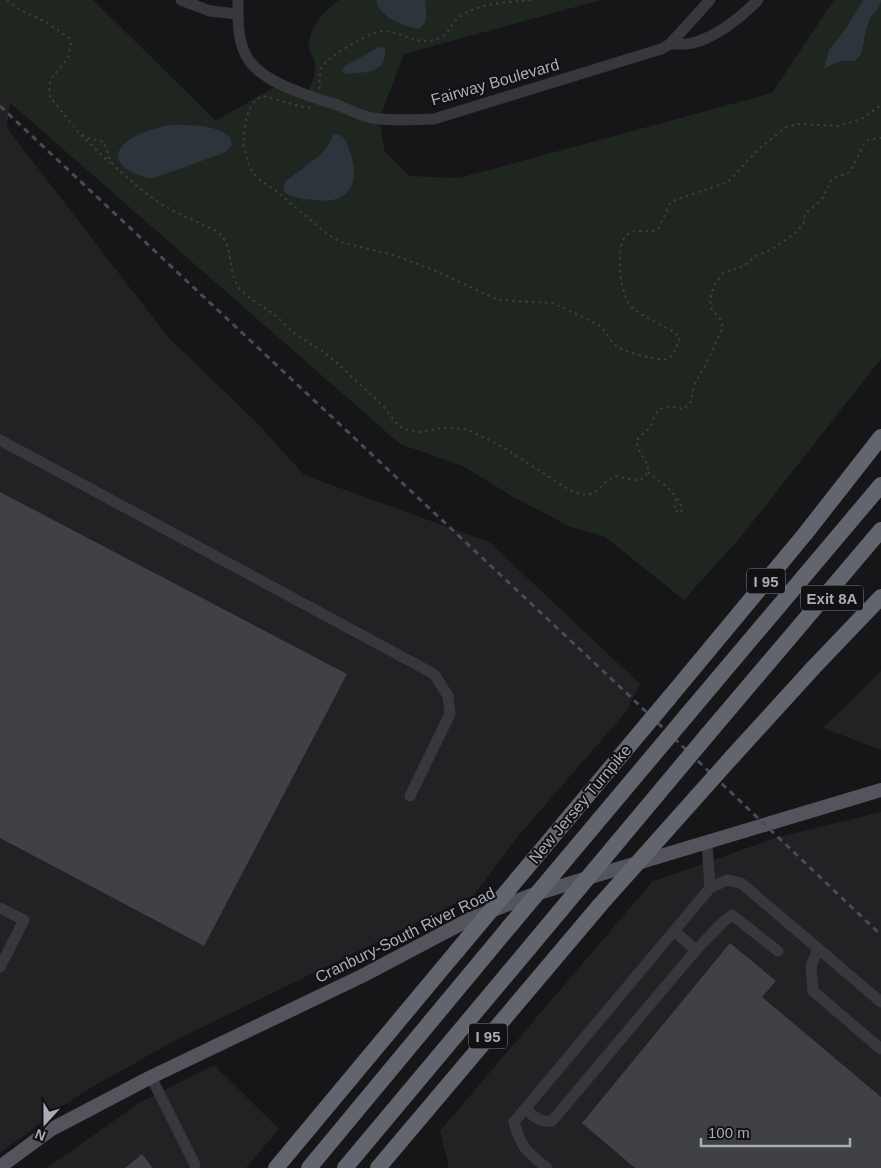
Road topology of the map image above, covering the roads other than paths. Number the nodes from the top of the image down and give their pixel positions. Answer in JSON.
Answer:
{"nodes":[{"id":1,"x":181,"y":0,"type":"edge"},
{"id":2,"x":239,"y":0,"type":"edge"},
{"id":3,"x":710,"y":0,"type":"edge"},
{"id":4,"x":758,"y":0,"type":"edge"},
{"id":5,"x":237,"y":14,"type":"junction"},
{"id":6,"x":670,"y":44,"type":"junction"},
{"id":7,"x":881,"y":432,"type":"edge"},
{"id":8,"x":881,"y":437,"type":"edge"},
{"id":9,"x":0,"y":440,"type":"edge"},
{"id":10,"x":861,"y":463,"type":"junction"},
{"id":11,"x":881,"y":484,"type":"edge"},
{"id":12,"x":881,"y":530,"type":"edge"},
{"id":13,"x":881,"y":545,"type":"edge"},
{"id":14,"x":881,"y":597,"type":"edge"},
{"id":15,"x":782,"y":649,"type":"junction"},
{"id":16,"x":881,"y":790,"type":"edge"},
{"id":17,"x":410,"y":796,"type":"dead end"},
{"id":18,"x":707,"y":843,"type":"junction"},
{"id":19,"x":710,"y":888,"type":"junction"},
{"id":20,"x":0,"y":908,"type":"edge"},
{"id":21,"x":674,"y":931,"type":"junction"},
{"id":22,"x":818,"y":949,"type":"junction"},
{"id":23,"x":696,"y":950,"type":"junction"},
{"id":24,"x":778,"y":952,"type":"dead end"},
{"id":25,"x":0,"y":967,"type":"edge"},
{"id":26,"x":881,"y":1002,"type":"edge"},
{"id":27,"x":881,"y":1049,"type":"edge"},
{"id":28,"x":151,"y":1077,"type":"junction"},
{"id":29,"x":525,"y":1109,"type":"junction"},
{"id":30,"x":195,"y":1165,"type":"dead end"},
{"id":31,"x":0,"y":1168,"type":"edge"},
{"id":32,"x":276,"y":1168,"type":"edge"},
{"id":33,"x":309,"y":1168,"type":"edge"},
{"id":34,"x":345,"y":1168,"type":"edge"},
{"id":35,"x":378,"y":1168,"type":"edge"},
{"id":36,"x":547,"y":1168,"type":"edge"}],
"edges":[{"from":1,"to":5,"type":"street"},
{"from":2,"to":5,"type":"street","name":"Fairway Boulevard"},
{"from":3,"to":6,"type":"street","name":"Fairway Boulevard"},
{"from":4,"to":6,"type":"street","name":"Fairway Boulevard"},
{"from":5,"to":6,"type":"street","name":"Fairway Boulevard"},
{"from":7,"to":10,"type":"highway"},
{"from":8,"to":10,"type":"highway","name":"New Jersey Turnpike","number":"I 95"},
{"from":9,"to":17,"type":"street"},
{"from":10,"to":32,"type":"highway","name":"New Jersey Turnpike","number":"I 95","bridge":true},
{"from":11,"to":33,"type":"highway","name":"New Jersey Turnpike","number":"I 95","bridge":true},
{"from":12,"to":15,"type":"highway","number":"I 95"},
{"from":13,"to":15,"type":"highway","number":"Exit 8A"},
{"from":14,"to":35,"type":"highway","number":"I 95","bridge":true},
{"from":15,"to":34,"type":"highway","number":"I 95","bridge":true},
{"from":16,"to":18,"type":"main road","name":"Cranbury-South River Road"},
{"from":18,"to":19,"type":"street"},
{"from":18,"to":28,"type":"main road","name":"Cranbury-South River Road"},
{"from":19,"to":21,"type":"street"},
{"from":19,"to":22,"type":"street"},
{"from":20,"to":25,"type":"street"},
{"from":21,"to":23,"type":"street"},
{"from":21,"to":29,"type":"street"},
{"from":22,"to":26,"type":"street"},
{"from":22,"to":27,"type":"street"},
{"from":23,"to":24,"type":"street"},
{"from":23,"to":29,"type":"street"},
{"from":28,"to":30,"type":"street"},
{"from":28,"to":31,"type":"main road","name":"Cranbury-South River Road"},
{"from":29,"to":36,"type":"street"}]}
